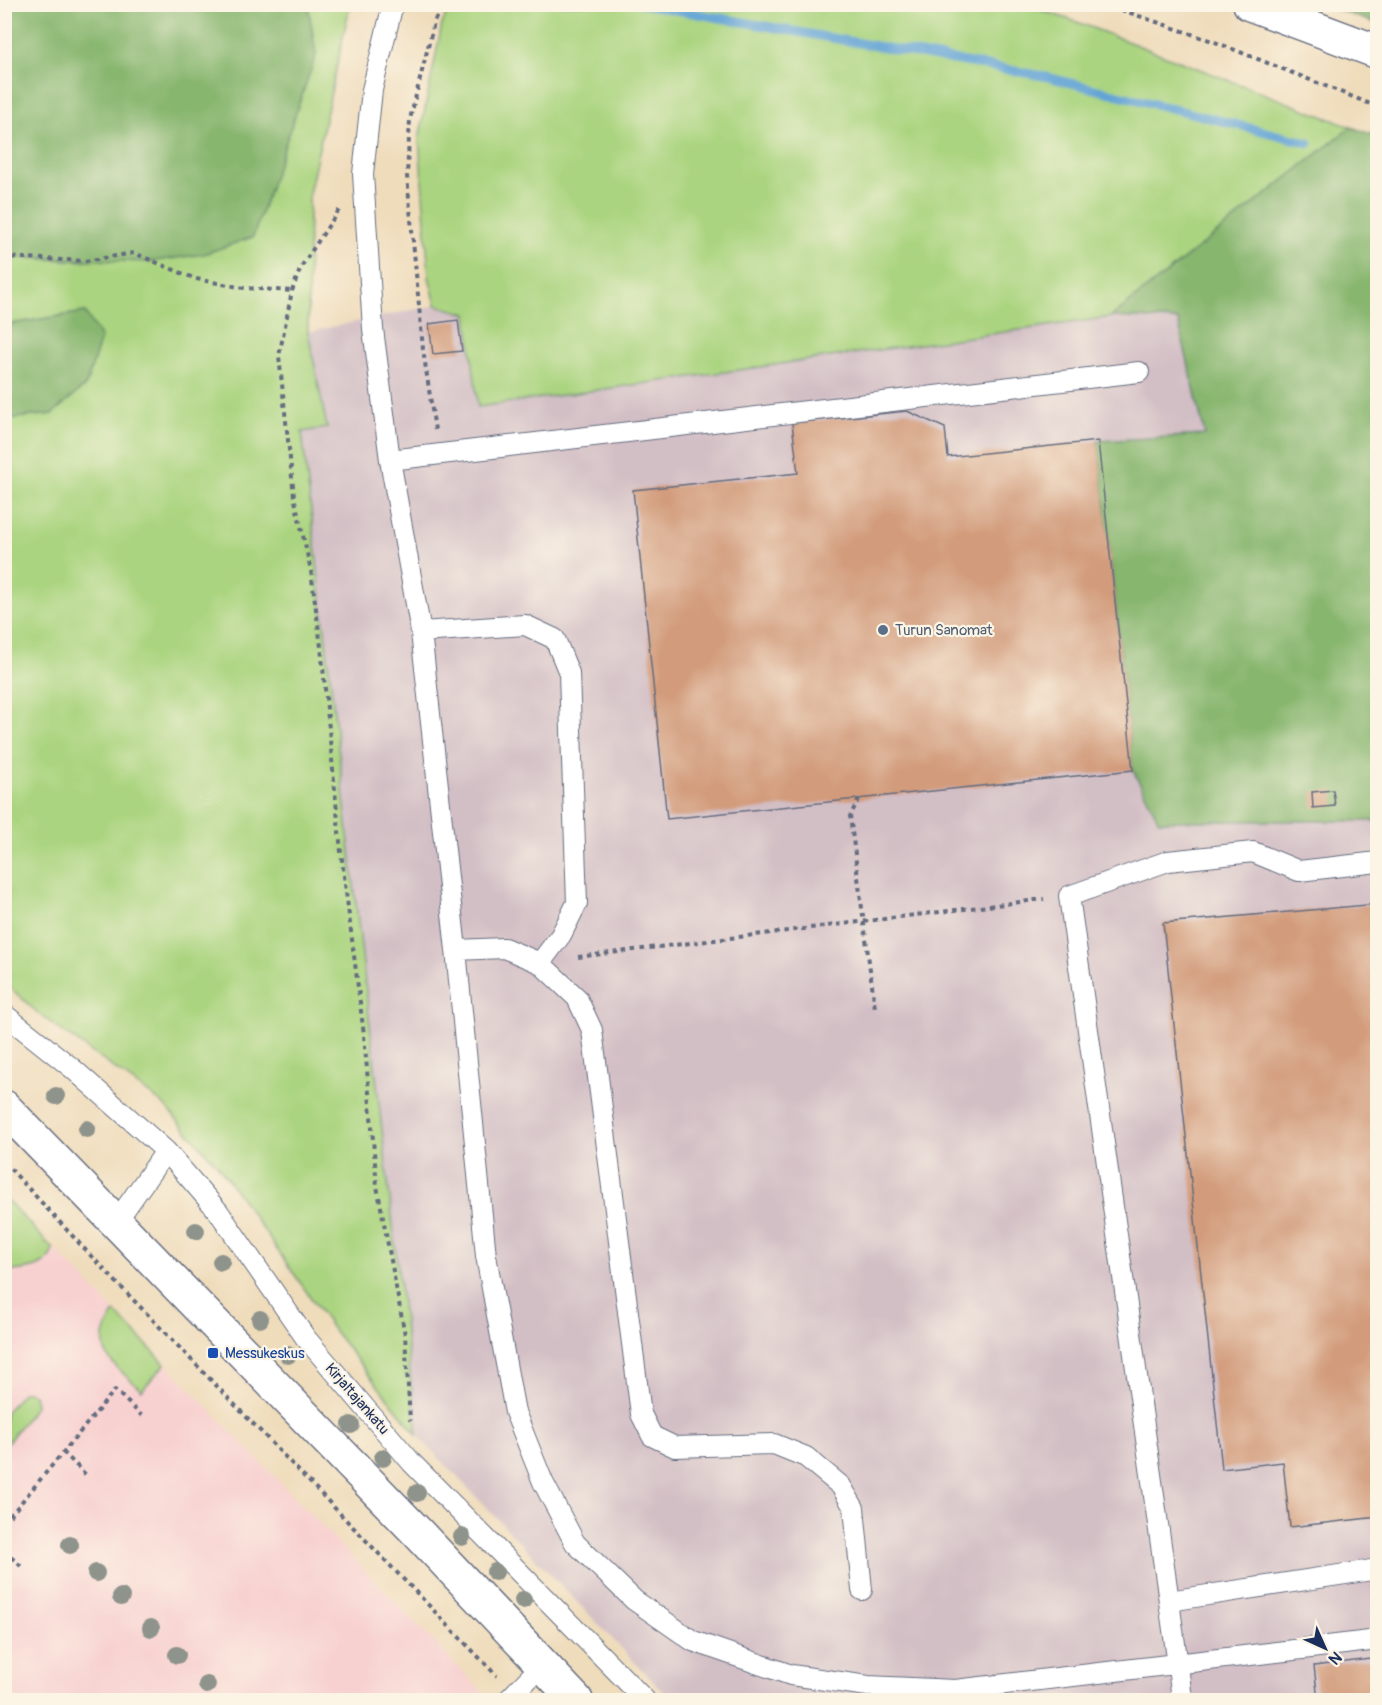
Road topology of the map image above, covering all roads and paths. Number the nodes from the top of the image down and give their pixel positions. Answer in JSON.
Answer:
{"nodes":[{"id":1,"x":393,"y":4,"type":"edge"},
{"id":2,"x":441,"y":4,"type":"edge"},
{"id":3,"x":1104,"y":4,"type":"edge"},
{"id":4,"x":1250,"y":4,"type":"edge"},
{"id":5,"x":1377,"y":52,"type":"edge"},
{"id":6,"x":1377,"y":107,"type":"edge"},
{"id":7,"x":363,"y":174,"type":"junction"},
{"id":8,"x":4,"y":257,"type":"edge"},
{"id":9,"x":292,"y":291,"type":"junction"},
{"id":10,"x":1139,"y":372,"type":"dead end"},
{"id":11,"x":439,"y":454,"type":"junction"},
{"id":12,"x":390,"y":460,"type":"junction"},
{"id":13,"x":421,"y":632,"type":"junction"},
{"id":14,"x":859,"y":798,"type":"dead end"},
{"id":15,"x":1377,"y":862,"type":"edge"},
{"id":16,"x":1069,"y":896,"type":"junction"},
{"id":17,"x":864,"y":923,"type":"junction"},
{"id":18,"x":456,"y":950,"type":"junction"},
{"id":19,"x":540,"y":963,"type":"junction"},
{"id":20,"x":875,"y":1008,"type":"dead end"},
{"id":21,"x":4,"y":1014,"type":"edge"},
{"id":22,"x":4,"y":1107,"type":"edge"},
{"id":23,"x":166,"y":1151,"type":"junction"},
{"id":24,"x":4,"y":1162,"type":"edge"},
{"id":25,"x":117,"y":1222,"type":"junction"},
{"id":26,"x":142,"y":1416,"type":"dead end"},
{"id":27,"x":63,"y":1452,"type":"junction"},
{"id":28,"x":412,"y":1462,"type":"junction"},
{"id":29,"x":88,"y":1477,"type":"dead end"},
{"id":30,"x":4,"y":1522,"type":"edge"},
{"id":31,"x":4,"y":1551,"type":"edge"},
{"id":32,"x":21,"y":1566,"type":"dead end"},
{"id":33,"x":1377,"y":1569,"type":"edge"},
{"id":34,"x":862,"y":1590,"type":"dead end"},
{"id":35,"x":1169,"y":1601,"type":"junction"},
{"id":36,"x":1377,"y":1640,"type":"edge"},
{"id":37,"x":542,"y":1665,"type":"junction"},
{"id":38,"x":1178,"y":1665,"type":"junction"},
{"id":39,"x":511,"y":1697,"type":"edge"},
{"id":40,"x":576,"y":1701,"type":"edge"},
{"id":41,"x":645,"y":1701,"type":"edge"},
{"id":42,"x":1182,"y":1701,"type":"edge"}],
"edges":[{"from":1,"to":7,"type":"lane"},
{"from":2,"to":11,"type":"path"},
{"from":3,"to":6,"type":"path"},
{"from":4,"to":5,"type":"street"},
{"from":7,"to":9,"type":"path"},
{"from":7,"to":12,"type":"lane"},
{"from":8,"to":9,"type":"path"},
{"from":9,"to":28,"type":"path"},
{"from":10,"to":11,"type":"lane"},
{"from":11,"to":12,"type":"lane"},
{"from":12,"to":13,"type":"lane"},
{"from":13,"to":18,"type":"lane"},
{"from":13,"to":19,"type":"lane"},
{"from":14,"to":17,"type":"path"},
{"from":15,"to":16,"type":"lane"},
{"from":16,"to":17,"type":"path"},
{"from":16,"to":35,"type":"lane"},
{"from":17,"to":19,"type":"path"},
{"from":17,"to":20,"type":"path"},
{"from":18,"to":19,"type":"lane"},
{"from":18,"to":38,"type":"lane"},
{"from":19,"to":34,"type":"lane"},
{"from":21,"to":23,"type":"lane","name":"Kirjaltajankatu"},
{"from":22,"to":25,"type":"street"},
{"from":23,"to":25,"type":"lane"},
{"from":23,"to":28,"type":"lane","name":"Kirjaltajankatu"},
{"from":24,"to":39,"type":"path"},
{"from":25,"to":37,"type":"street"},
{"from":26,"to":27,"type":"path"},
{"from":27,"to":29,"type":"path"},
{"from":27,"to":30,"type":"path"},
{"from":28,"to":41,"type":"lane","name":"Kirjaltajankatu"},
{"from":31,"to":32,"type":"path"},
{"from":33,"to":35,"type":"lane"},
{"from":35,"to":38,"type":"lane"},
{"from":36,"to":38,"type":"lane"},
{"from":37,"to":39,"type":"lane"},
{"from":37,"to":40,"type":"street"},
{"from":38,"to":42,"type":"lane"}]}
